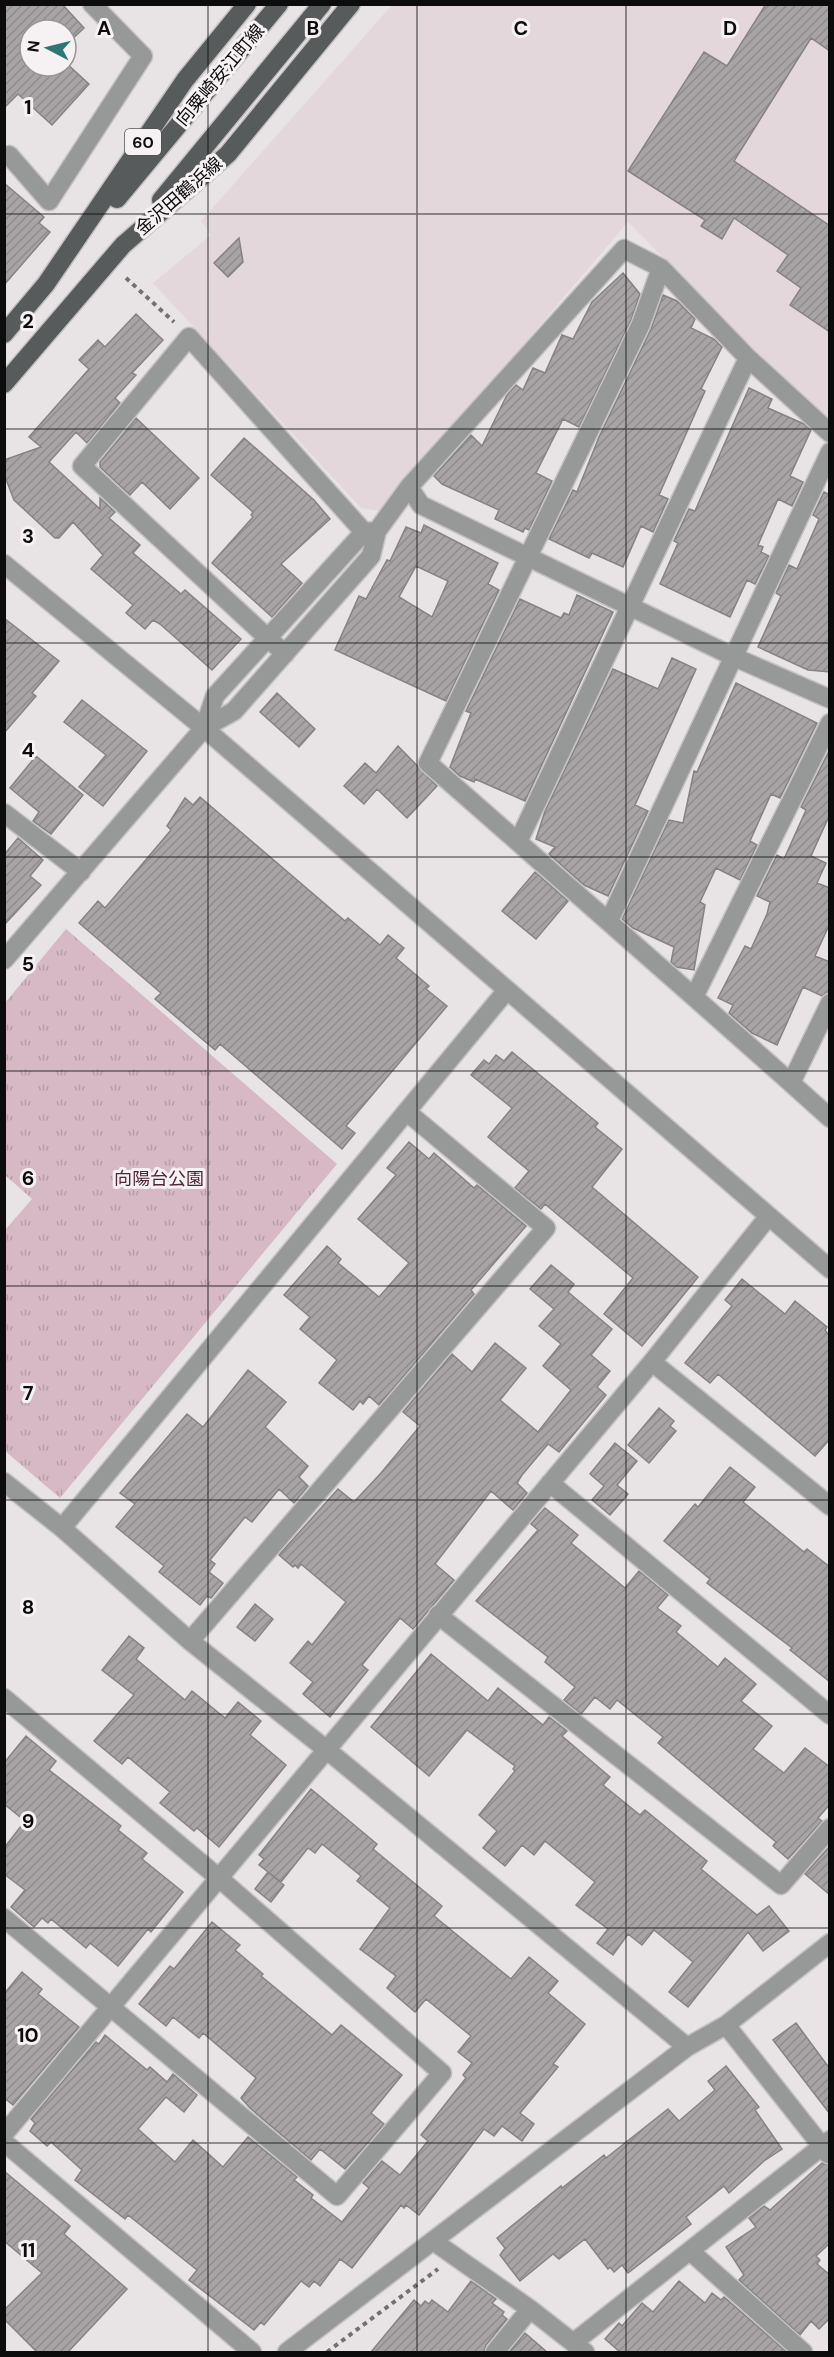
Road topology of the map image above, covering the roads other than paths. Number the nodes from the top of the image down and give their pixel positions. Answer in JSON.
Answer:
{"nodes":[{"id":1,"x":92,"y":4,"type":"edge"},
{"id":2,"x":247,"y":4,"type":"edge"},
{"id":3,"x":279,"y":4,"type":"edge"},
{"id":4,"x":322,"y":4,"type":"edge"},
{"id":5,"x":351,"y":4,"type":"edge"},
{"id":6,"x":6,"y":155,"type":"edge"},
{"id":7,"x":123,"y":244,"type":"junction"},
{"id":8,"x":661,"y":268,"type":"junction"},
{"id":9,"x":46,"y":284,"type":"junction"},
{"id":10,"x":4,"y":334,"type":"edge"},
{"id":11,"x":748,"y":358,"type":"junction"},
{"id":12,"x":4,"y":384,"type":"edge"},
{"id":13,"x":830,"y":433,"type":"edge"},
{"id":14,"x":830,"y":452,"type":"edge"},
{"id":15,"x":409,"y":487,"type":"junction"},
{"id":16,"x":370,"y":531,"type":"junction"},
{"id":17,"x":528,"y":555,"type":"junction"},
{"id":18,"x":4,"y":564,"type":"edge"},
{"id":19,"x":629,"y":605,"type":"junction"},
{"id":20,"x":268,"y":637,"type":"junction"},
{"id":21,"x":285,"y":654,"type":"junction"},
{"id":22,"x":734,"y":657,"type":"junction"},
{"id":23,"x":830,"y":699,"type":"edge"},
{"id":24,"x":830,"y":723,"type":"edge"},
{"id":25,"x":204,"y":728,"type":"junction"},
{"id":26,"x":4,"y":813,"type":"edge"},
{"id":27,"x":518,"y":842,"type":"junction"},
{"id":28,"x":81,"y":872,"type":"junction"},
{"id":29,"x":609,"y":921,"type":"junction"},
{"id":30,"x":4,"y":960,"type":"edge"},
{"id":31,"x":507,"y":990,"type":"junction"},
{"id":32,"x":694,"y":998,"type":"junction"},
{"id":33,"x":830,"y":1003,"type":"edge"},
{"id":34,"x":791,"y":1083,"type":"junction"},
{"id":35,"x":407,"y":1112,"type":"junction"},
{"id":36,"x":830,"y":1118,"type":"edge"},
{"id":37,"x":768,"y":1217,"type":"junction"},
{"id":38,"x":830,"y":1269,"type":"edge"},
{"id":39,"x":652,"y":1362,"type":"junction"},
{"id":40,"x":4,"y":1482,"type":"edge"},
{"id":41,"x":550,"y":1483,"type":"junction"},
{"id":42,"x":830,"y":1506,"type":"edge"},
{"id":43,"x":62,"y":1528,"type":"junction"},
{"id":44,"x":438,"y":1614,"type":"junction"},
{"id":45,"x":190,"y":1641,"type":"junction"},
{"id":46,"x":4,"y":1698,"type":"edge"},
{"id":47,"x":830,"y":1715,"type":"edge"},
{"id":48,"x":327,"y":1750,"type":"junction"},
{"id":49,"x":830,"y":1828,"type":"edge"},
{"id":50,"x":220,"y":1879,"type":"junction"},
{"id":51,"x":4,"y":1918,"type":"edge"},
{"id":52,"x":830,"y":1943,"type":"edge"},
{"id":53,"x":111,"y":2007,"type":"junction"},
{"id":54,"x":726,"y":2025,"type":"junction"},
{"id":55,"x":687,"y":2047,"type":"junction"},
{"id":56,"x":4,"y":2134,"type":"edge"},
{"id":57,"x":4,"y":2142,"type":"edge"},
{"id":58,"x":827,"y":2147,"type":"edge"},
{"id":59,"x":433,"y":2241,"type":"junction"},
{"id":60,"x":690,"y":2251,"type":"junction"},
{"id":61,"x":530,"y":2309,"type":"junction"},
{"id":62,"x":579,"y":2348,"type":"edge"},
{"id":63,"x":252,"y":2352,"type":"edge"},
{"id":64,"x":287,"y":2352,"type":"edge"},
{"id":65,"x":495,"y":2352,"type":"edge"},
{"id":66,"x":803,"y":2352,"type":"edge"}],
"edges":[{"from":1,"to":6,"type":"street"},
{"from":2,"to":9,"type":"main road","number":"60"},
{"from":3,"to":9,"type":"main road","name":"向粟崎安江町線"},
{"from":4,"to":7,"type":"main road","name":"向粟崎安江町線"},
{"from":5,"to":7,"type":"main road","name":"金沢田鶴浜線"},
{"from":7,"to":12,"type":"main road","name":"金沢田鶴浜線"},
{"from":8,"to":11,"type":"street"},
{"from":8,"to":15,"type":"street"},
{"from":8,"to":17,"type":"street"},
{"from":9,"to":10,"type":"main road","number":"60"},
{"from":11,"to":13,"type":"street"},
{"from":11,"to":19,"type":"street"},
{"from":14,"to":22,"type":"street"},
{"from":15,"to":16,"type":"street"},
{"from":15,"to":17,"type":"street"},
{"from":16,"to":20,"type":"street"},
{"from":16,"to":20,"type":"street"},
{"from":16,"to":21,"type":"street"},
{"from":17,"to":19,"type":"street"},
{"from":17,"to":27,"type":"street"},
{"from":18,"to":25,"type":"street"},
{"from":19,"to":22,"type":"street"},
{"from":19,"to":27,"type":"street"},
{"from":20,"to":21,"type":"street"},
{"from":20,"to":25,"type":"street"},
{"from":21,"to":25,"type":"street"},
{"from":22,"to":23,"type":"street"},
{"from":22,"to":29,"type":"street"},
{"from":24,"to":32,"type":"street"},
{"from":25,"to":28,"type":"street"},
{"from":25,"to":31,"type":"street"},
{"from":26,"to":28,"type":"street"},
{"from":27,"to":29,"type":"street"},
{"from":28,"to":30,"type":"street"},
{"from":29,"to":32,"type":"street"},
{"from":31,"to":35,"type":"street"},
{"from":31,"to":37,"type":"street"},
{"from":32,"to":34,"type":"street"},
{"from":33,"to":34,"type":"street"},
{"from":34,"to":36,"type":"street"},
{"from":35,"to":43,"type":"street"},
{"from":35,"to":45,"type":"street"},
{"from":37,"to":38,"type":"street"},
{"from":37,"to":39,"type":"street"},
{"from":39,"to":41,"type":"street"},
{"from":39,"to":42,"type":"street"},
{"from":40,"to":43,"type":"street"},
{"from":41,"to":44,"type":"street"},
{"from":41,"to":47,"type":"street"},
{"from":43,"to":45,"type":"street"},
{"from":44,"to":48,"type":"street"},
{"from":44,"to":49,"type":"street"},
{"from":45,"to":48,"type":"street"},
{"from":46,"to":50,"type":"street"},
{"from":48,"to":50,"type":"street"},
{"from":48,"to":55,"type":"street"},
{"from":50,"to":53,"type":"street"},
{"from":50,"to":53,"type":"street"},
{"from":51,"to":53,"type":"street"},
{"from":52,"to":54,"type":"street"},
{"from":53,"to":56,"type":"street"},
{"from":54,"to":55,"type":"street"},
{"from":54,"to":58,"type":"street"},
{"from":55,"to":59,"type":"street"},
{"from":57,"to":63,"type":"street"},
{"from":58,"to":60,"type":"street"},
{"from":59,"to":61,"type":"street"},
{"from":59,"to":64,"type":"street"},
{"from":60,"to":62,"type":"street"},
{"from":60,"to":66,"type":"street"},
{"from":61,"to":62,"type":"street"},
{"from":61,"to":65,"type":"street"}]}
